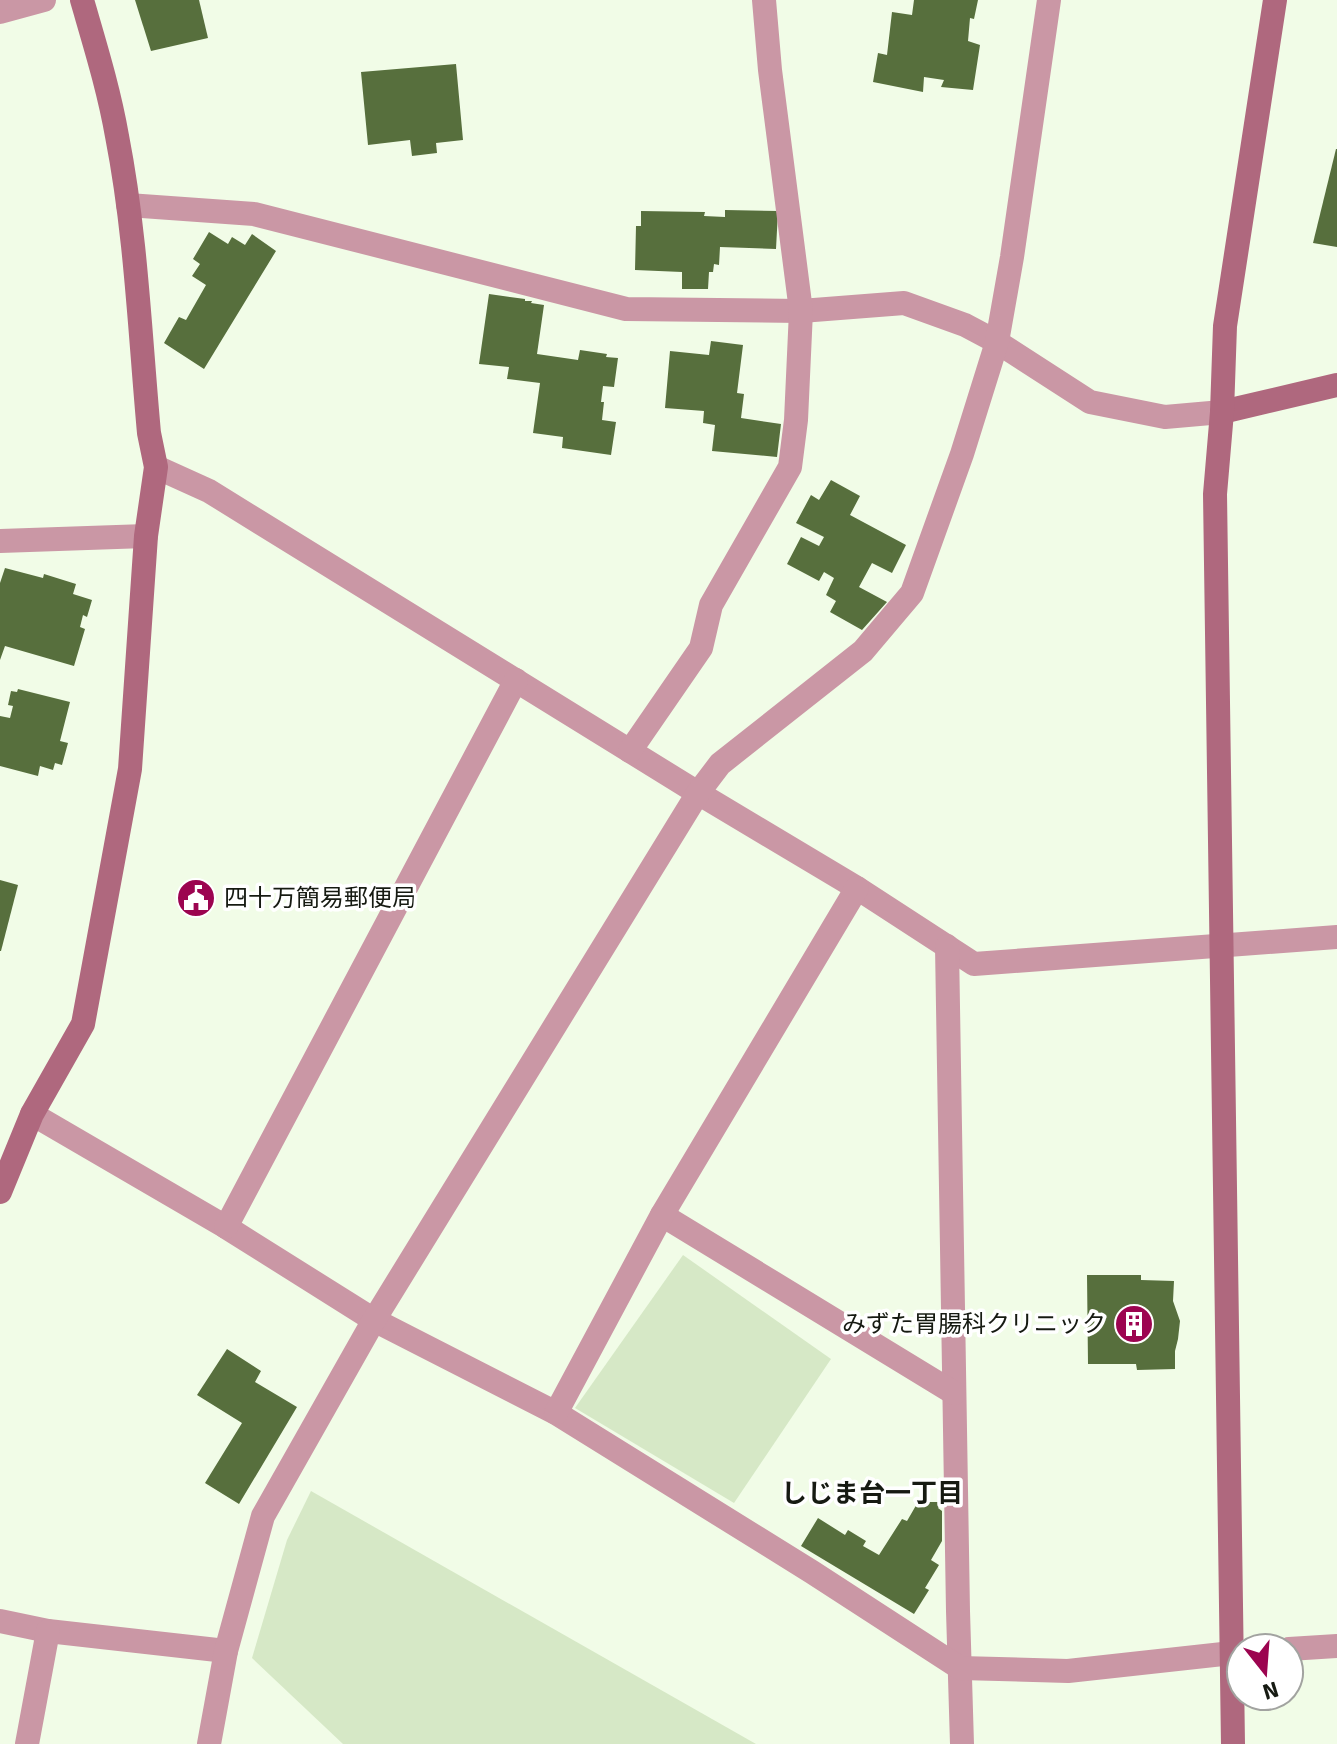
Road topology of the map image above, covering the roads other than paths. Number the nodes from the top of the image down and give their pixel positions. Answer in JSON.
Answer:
{"nodes":[{"id":1,"x":44,"y":0,"type":"edge"},
{"id":2,"x":82,"y":0,"type":"edge"},
{"id":3,"x":764,"y":0,"type":"edge"},
{"id":4,"x":1049,"y":0,"type":"edge"},
{"id":5,"x":1275,"y":0,"type":"edge"},
{"id":6,"x":0,"y":12,"type":"edge"},
{"id":7,"x":128,"y":205,"type":"junction"},
{"id":8,"x":801,"y":311,"type":"junction"},
{"id":9,"x":997,"y":342,"type":"junction"},
{"id":10,"x":1337,"y":385,"type":"edge"},
{"id":11,"x":1222,"y":412,"type":"junction"},
{"id":12,"x":156,"y":467,"type":"junction"},
{"id":13,"x":146,"y":536,"type":"junction"},
{"id":14,"x":0,"y":541,"type":"edge"},
{"id":15,"x":516,"y":680,"type":"junction"},
{"id":16,"x":630,"y":751,"type":"junction"},
{"id":17,"x":698,"y":793,"type":"junction"},
{"id":18,"x":857,"y":888,"type":"junction"},
{"id":19,"x":1337,"y":937,"type":"edge"},
{"id":20,"x":1220,"y":945,"type":"junction"},
{"id":21,"x":947,"y":946,"type":"junction"},
{"id":22,"x":32,"y":1114,"type":"junction"},
{"id":23,"x":0,"y":1192,"type":"edge"},
{"id":24,"x":662,"y":1215,"type":"junction"},
{"id":25,"x":226,"y":1227,"type":"junction"},
{"id":26,"x":374,"y":1320,"type":"junction"},
{"id":27,"x":954,"y":1393,"type":"junction"},
{"id":28,"x":556,"y":1413,"type":"junction"},
{"id":29,"x":0,"y":1621,"type":"edge"},
{"id":30,"x":48,"y":1631,"type":"junction"},
{"id":31,"x":1236,"y":1632,"type":"edge"},
{"id":32,"x":1337,"y":1646,"type":"edge"},
{"id":33,"x":1305,"y":1648,"type":"edge"},
{"id":34,"x":226,"y":1651,"type":"junction"},
{"id":35,"x":1225,"y":1654,"type":"edge"},
{"id":36,"x":960,"y":1668,"type":"junction"},
{"id":37,"x":1234,"y":1712,"type":"edge"},
{"id":38,"x":27,"y":1744,"type":"edge"},
{"id":39,"x":209,"y":1744,"type":"edge"},
{"id":40,"x":962,"y":1744,"type":"edge"},
{"id":41,"x":1233,"y":1744,"type":"edge"}],
"edges":[{"from":1,"to":6,"type":"street"},
{"from":2,"to":7,"type":"street"},
{"from":3,"to":8,"type":"street"},
{"from":4,"to":9,"type":"street"},
{"from":5,"to":11,"type":"street"},
{"from":7,"to":8,"type":"street"},
{"from":7,"to":12,"type":"street"},
{"from":8,"to":9,"type":"street"},
{"from":8,"to":16,"type":"street"},
{"from":9,"to":11,"type":"street"},
{"from":9,"to":17,"type":"street"},
{"from":10,"to":11,"type":"street"},
{"from":11,"to":20,"type":"street"},
{"from":12,"to":13,"type":"street"},
{"from":12,"to":15,"type":"street"},
{"from":13,"to":14,"type":"street"},
{"from":13,"to":22,"type":"street"},
{"from":15,"to":16,"type":"street"},
{"from":15,"to":25,"type":"street"},
{"from":16,"to":17,"type":"street"},
{"from":17,"to":18,"type":"street"},
{"from":17,"to":26,"type":"street"},
{"from":18,"to":21,"type":"street"},
{"from":18,"to":24,"type":"street"},
{"from":19,"to":20,"type":"street"},
{"from":20,"to":21,"type":"street"},
{"from":20,"to":31,"type":"street"},
{"from":21,"to":27,"type":"street"},
{"from":22,"to":23,"type":"street"},
{"from":22,"to":25,"type":"street"},
{"from":24,"to":27,"type":"street"},
{"from":24,"to":28,"type":"street"},
{"from":25,"to":26,"type":"street"},
{"from":26,"to":28,"type":"street"},
{"from":26,"to":34,"type":"street"},
{"from":27,"to":36,"type":"street"},
{"from":28,"to":36,"type":"street"},
{"from":29,"to":30,"type":"street"},
{"from":30,"to":34,"type":"street"},
{"from":30,"to":38,"type":"street"},
{"from":32,"to":33,"type":"street"},
{"from":34,"to":39,"type":"street"},
{"from":35,"to":36,"type":"street"},
{"from":36,"to":40,"type":"street"},
{"from":37,"to":41,"type":"street"}]}
